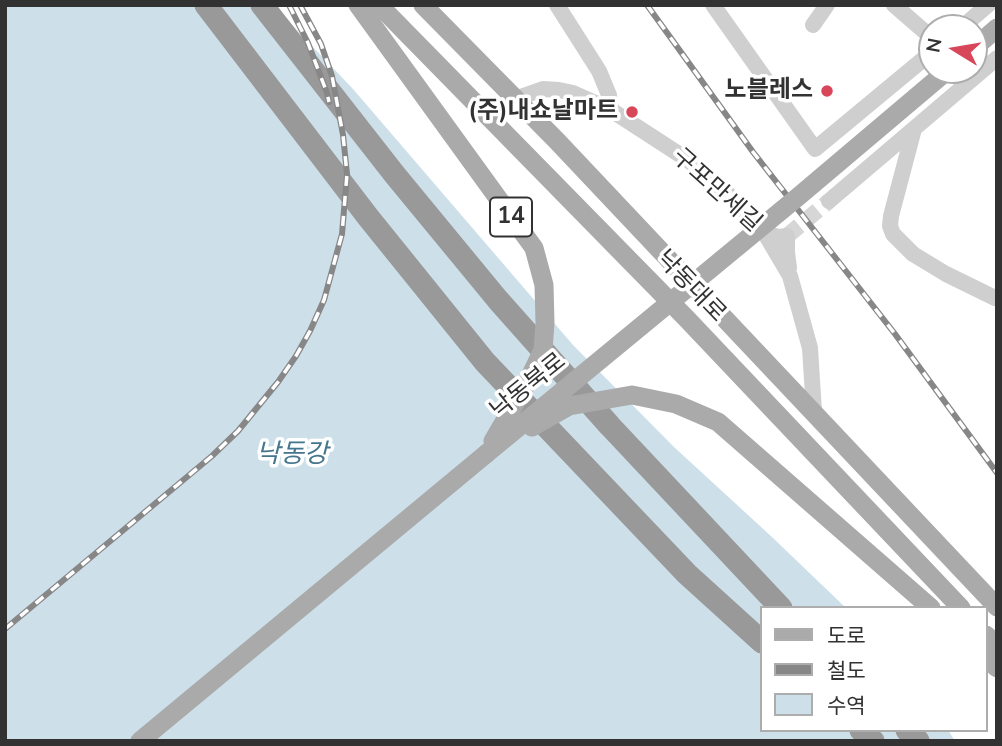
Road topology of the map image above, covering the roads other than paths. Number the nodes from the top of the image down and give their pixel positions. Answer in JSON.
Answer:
{"nodes":[{"id":1,"x":206,"y":5,"type":"edge"},
{"id":2,"x":262,"y":5,"type":"edge"},
{"id":3,"x":358,"y":5,"type":"edge"},
{"id":4,"x":379,"y":5,"type":"edge"},
{"id":5,"x":423,"y":5,"type":"edge"},
{"id":6,"x":557,"y":5,"type":"edge"},
{"id":7,"x":713,"y":5,"type":"edge"},
{"id":8,"x":827,"y":5,"type":"edge"},
{"id":9,"x":894,"y":5,"type":"edge"},
{"id":10,"x":813,"y":25,"type":"dead end"},
{"id":11,"x":918,"y":26,"type":"edge"},
{"id":12,"x":997,"y":58,"type":"edge"},
{"id":13,"x":918,"y":64,"type":"edge"},
{"id":14,"x":931,"y":84,"type":"edge"},
{"id":15,"x":515,"y":99,"type":"junction"},
{"id":16,"x":611,"y":110,"type":"junction"},
{"id":17,"x":914,"y":129,"type":"junction"},
{"id":18,"x":829,"y":201,"type":"tunnel mouth"},
{"id":19,"x":997,"y":297,"type":"edge"},
{"id":20,"x":814,"y":412,"type":"junction"},
{"id":21,"x":486,"y":454,"type":"junction"},
{"id":22,"x":779,"y":606,"type":"edge"},
{"id":23,"x":928,"y":606,"type":"edge"},
{"id":24,"x":959,"y":606,"type":"edge"},
{"id":25,"x":997,"y":607,"type":"edge"},
{"id":26,"x":760,"y":640,"type":"edge"},
{"id":27,"x":140,"y":741,"type":"edge"}],
"edges":[{"from":1,"to":26,"type":"highway","bridge":true},
{"from":2,"to":22,"type":"highway","bridge":true},
{"from":3,"to":21,"type":"main road","number":"14","bridge":true},
{"from":4,"to":24,"type":"main road","name":"낙동대로"},
{"from":5,"to":15,"type":"main road","name":"낙동대로"},
{"from":6,"to":16,"type":"street"},
{"from":7,"to":13,"type":"street"},
{"from":8,"to":10,"type":"street"},
{"from":9,"to":11,"type":"street"},
{"from":12,"to":17,"type":"street"},
{"from":14,"to":21,"type":"main road","name":"낙동북로","bridge":true},
{"from":15,"to":16,"type":"street","name":"구포만세길"},
{"from":15,"to":20,"type":"main road","name":"낙동대로"},
{"from":16,"to":20,"type":"street","name":"구포만세길"},
{"from":17,"to":18,"type":"street"},
{"from":17,"to":19,"type":"street"},
{"from":20,"to":25,"type":"main road","name":"낙동대로"},
{"from":21,"to":23,"type":"main road","number":"14","bridge":true},
{"from":21,"to":27,"type":"main road","name":"낙동북로","number":"14"}]}
